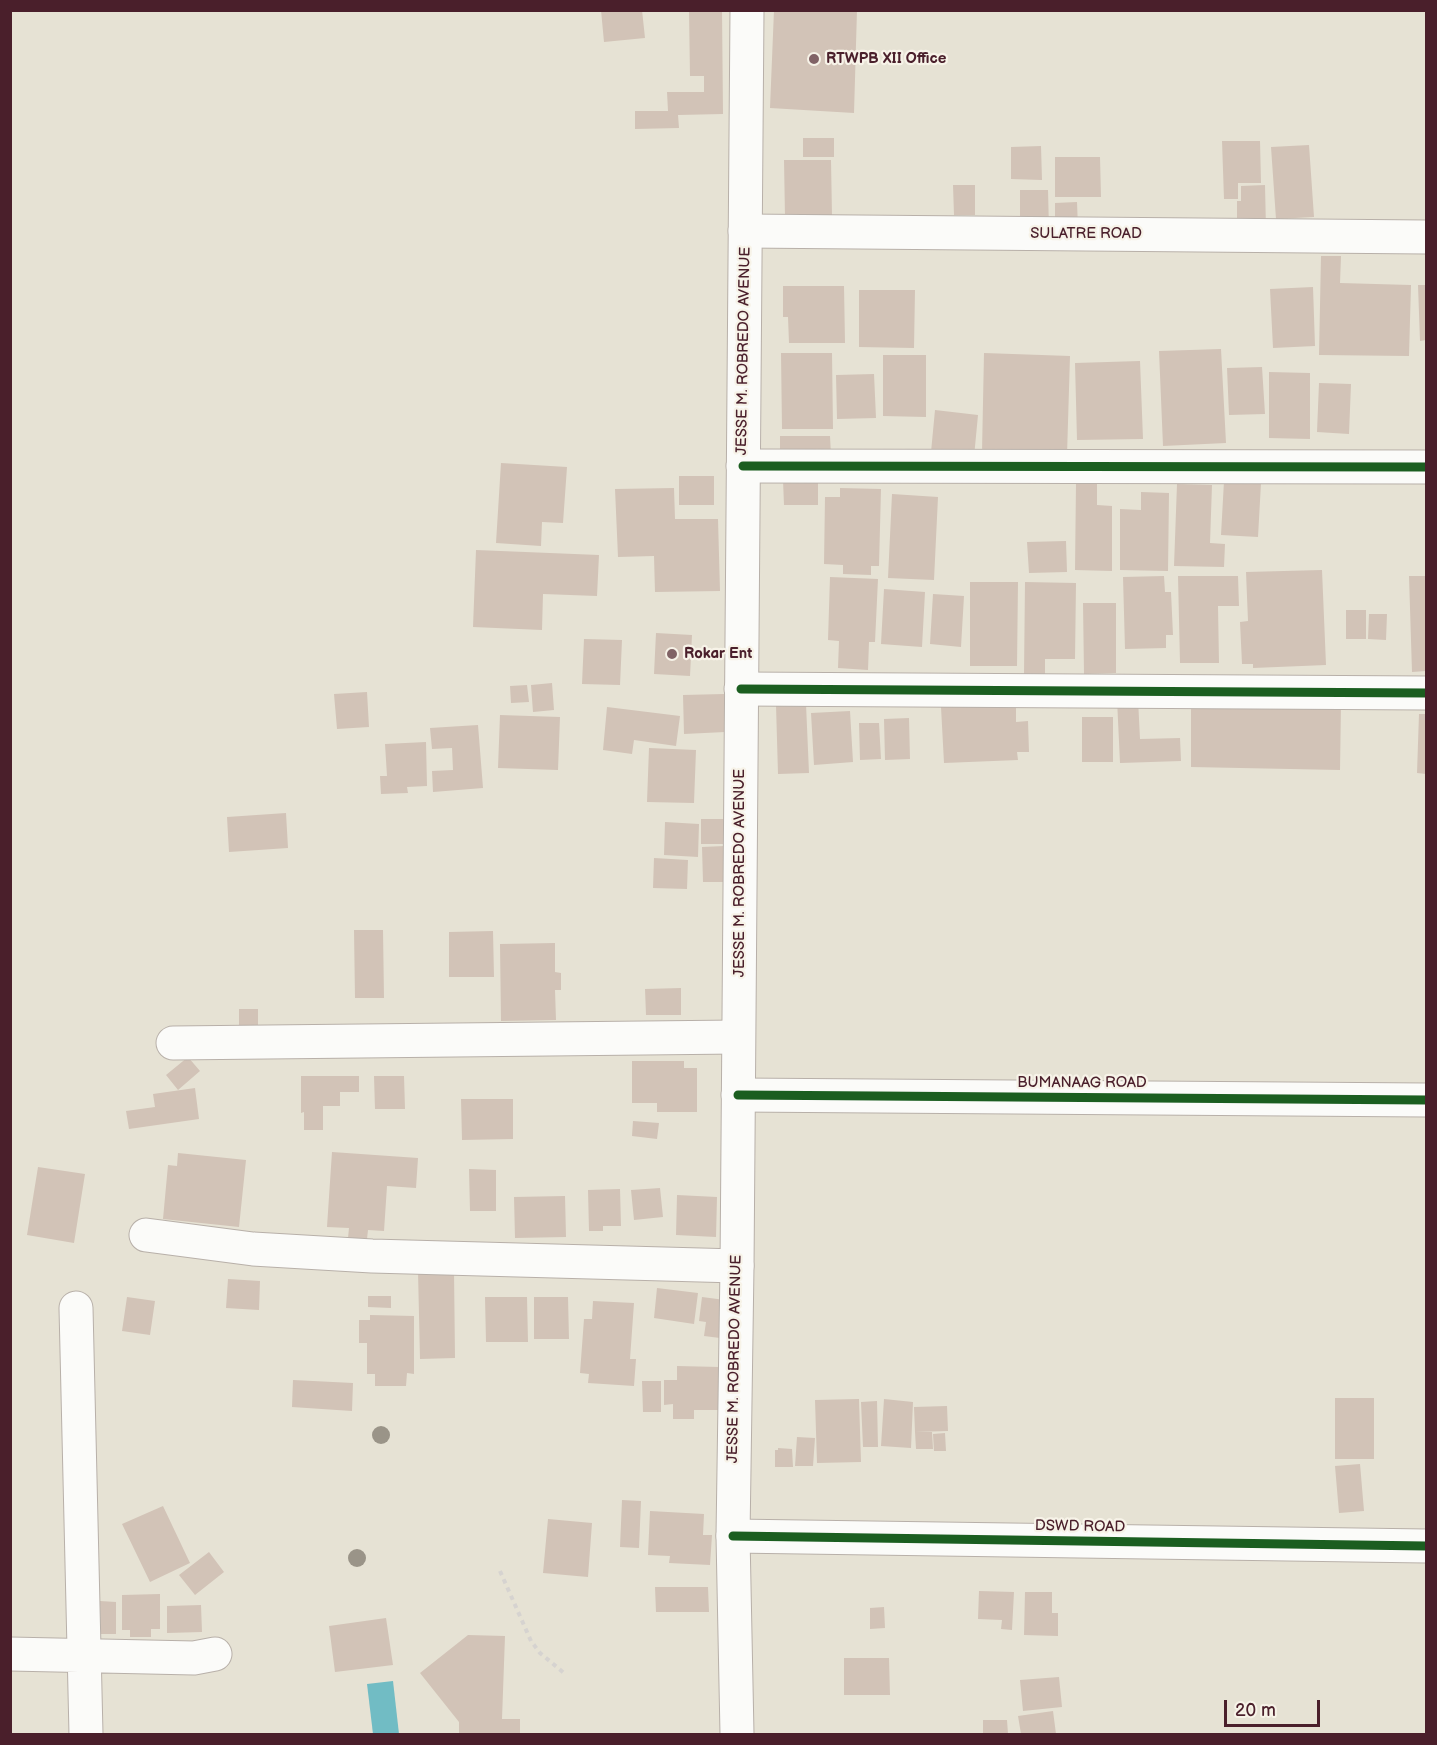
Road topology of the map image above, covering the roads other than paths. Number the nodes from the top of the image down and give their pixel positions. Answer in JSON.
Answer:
{"nodes":[{"id":1,"x":747,"y":10,"type":"edge"},
{"id":2,"x":746,"y":231,"type":"junction"},
{"id":3,"x":1426,"y":237,"type":"edge"},
{"id":4,"x":743,"y":466,"type":"junction"},
{"id":5,"x":1426,"y":467,"type":"edge"},
{"id":6,"x":741,"y":689,"type":"junction"},
{"id":7,"x":1426,"y":693,"type":"edge"},
{"id":8,"x":738,"y":1037,"type":"junction"},
{"id":9,"x":173,"y":1042,"type":"dead end"},
{"id":10,"x":738,"y":1095,"type":"junction"},
{"id":11,"x":1426,"y":1100,"type":"edge"},
{"id":12,"x":146,"y":1235,"type":"dead end"},
{"id":13,"x":737,"y":1266,"type":"junction"},
{"id":14,"x":76,"y":1308,"type":"dead end"},
{"id":15,"x":733,"y":1536,"type":"junction"},
{"id":16,"x":1426,"y":1546,"type":"edge"},
{"id":17,"x":10,"y":1654,"type":"edge"},
{"id":18,"x":215,"y":1654,"type":"dead end"},
{"id":19,"x":84,"y":1656,"type":"junction"},
{"id":20,"x":86,"y":1734,"type":"edge"},
{"id":21,"x":737,"y":1734,"type":"edge"}],
"edges":[{"from":1,"to":2,"type":"street","name":"JESSE M. ROBREDO AVENUE"},
{"from":2,"to":3,"type":"street","name":"SULATRE ROAD"},
{"from":2,"to":4,"type":"street","name":"JESSE M. ROBREDO AVENUE"},
{"from":4,"to":5,"type":"street"},
{"from":4,"to":6,"type":"street","name":"JESSE M. ROBREDO AVENUE"},
{"from":6,"to":7,"type":"street"},
{"from":6,"to":8,"type":"street","name":"JESSE M. ROBREDO AVENUE"},
{"from":8,"to":9,"type":"street"},
{"from":8,"to":10,"type":"street","name":"JESSE M. ROBREDO AVENUE"},
{"from":10,"to":11,"type":"street","name":"BUMANAAG ROAD"},
{"from":10,"to":13,"type":"street","name":"JESSE M. ROBREDO AVENUE"},
{"from":12,"to":13,"type":"street"},
{"from":13,"to":15,"type":"street","name":"JESSE M. ROBREDO AVENUE"},
{"from":14,"to":19,"type":"street"},
{"from":15,"to":16,"type":"street","name":"DSWD ROAD"},
{"from":15,"to":21,"type":"street","name":"JESSE M. ROBREDO AVENUE"},
{"from":17,"to":19,"type":"street"},
{"from":18,"to":19,"type":"street"},
{"from":19,"to":20,"type":"street"}]}
